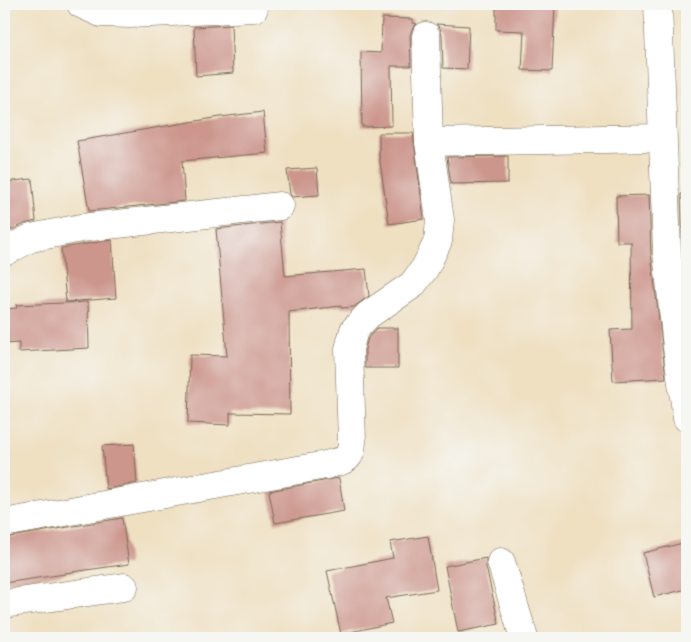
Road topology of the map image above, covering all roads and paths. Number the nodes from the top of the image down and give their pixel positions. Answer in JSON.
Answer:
{"nodes":[{"id":1,"x":81,"y":4,"type":"edge"},
{"id":2,"x":658,"y":4,"type":"edge"},
{"id":3,"x":254,"y":8,"type":"dead end"},
{"id":4,"x":426,"y":36,"type":"dead end"},
{"id":5,"x":662,"y":138,"type":"junction"},
{"id":6,"x":430,"y":142,"type":"junction"},
{"id":7,"x":280,"y":206,"type":"dead end"},
{"id":8,"x":4,"y":252,"type":"edge"},
{"id":9,"x":682,"y":348,"type":"edge"},
{"id":10,"x":687,"y":418,"type":"edge"},
{"id":11,"x":4,"y":523,"type":"edge"},
{"id":12,"x":501,"y":562,"type":"dead end"},
{"id":13,"x":124,"y":587,"type":"dead end"},
{"id":14,"x":4,"y":604,"type":"edge"},
{"id":15,"x":524,"y":638,"type":"edge"}],
"edges":[{"from":1,"to":3,"type":"street"},
{"from":2,"to":5,"type":"street"},
{"from":4,"to":6,"type":"street"},
{"from":5,"to":6,"type":"street"},
{"from":5,"to":9,"type":"street"},
{"from":6,"to":11,"type":"street"},
{"from":7,"to":8,"type":"street"},
{"from":9,"to":10,"type":"street"},
{"from":12,"to":15,"type":"street"},
{"from":13,"to":14,"type":"street"}]}
